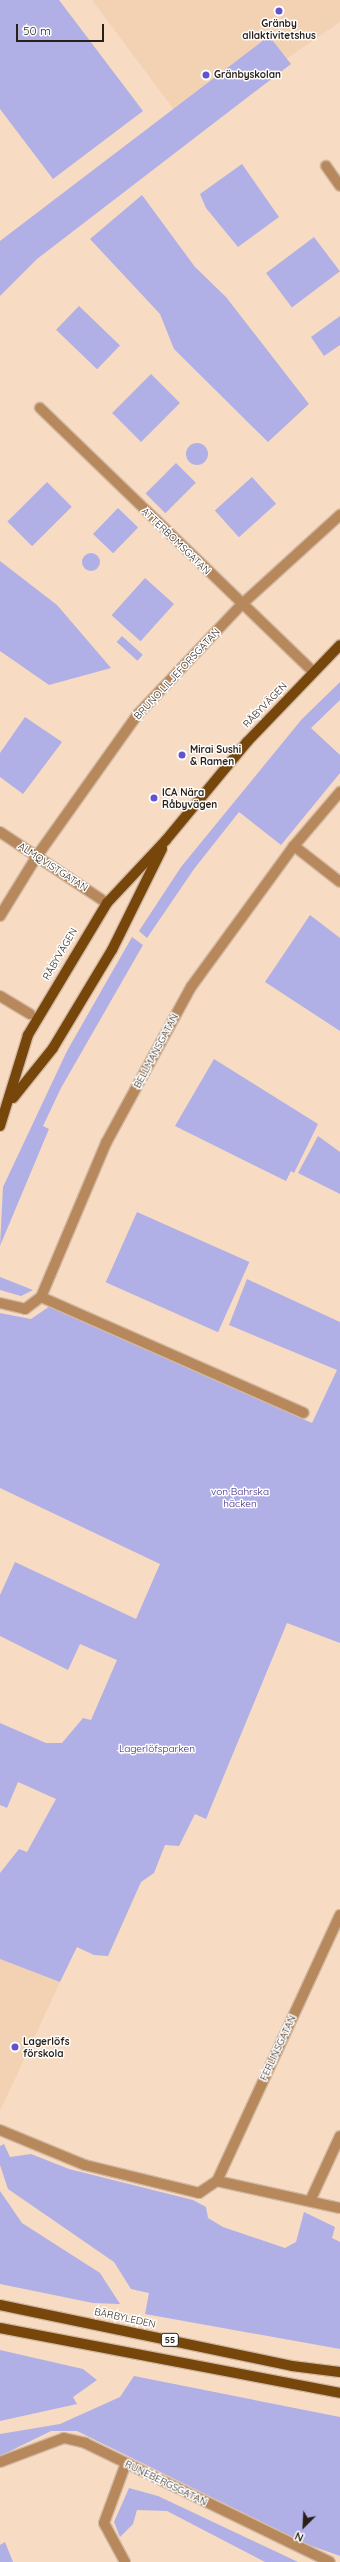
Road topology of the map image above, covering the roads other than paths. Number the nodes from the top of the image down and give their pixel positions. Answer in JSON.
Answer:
{"nodes":[{"id":1,"x":326,"y":166,"type":"dead end"},
{"id":2,"x":340,"y":186,"type":"edge"},
{"id":3,"x":40,"y":408,"type":"dead end"},
{"id":4,"x":340,"y":515,"type":"edge"},
{"id":5,"x":241,"y":605,"type":"junction"},
{"id":6,"x":340,"y":646,"type":"edge"},
{"id":7,"x":314,"y":672,"type":"junction"},
{"id":8,"x":340,"y":792,"type":"edge"},
{"id":9,"x":0,"y":832,"type":"edge"},
{"id":10,"x":166,"y":840,"type":"junction"},
{"id":11,"x":294,"y":846,"type":"junction"},
{"id":12,"x":37,"y":856,"type":"junction"},
{"id":13,"x":340,"y":882,"type":"edge"},
{"id":14,"x":107,"y":903,"type":"junction"},
{"id":15,"x":0,"y":916,"type":"edge"},
{"id":16,"x":0,"y":996,"type":"edge"},
{"id":17,"x":30,"y":1014,"type":"dead end"},
{"id":18,"x":10,"y":1102,"type":"junction"},
{"id":19,"x":0,"y":1126,"type":"edge"},
{"id":20,"x":41,"y":1297,"type":"junction"},
{"id":21,"x":0,"y":1303,"type":"edge"},
{"id":22,"x":304,"y":1413,"type":"dead end"},
{"id":23,"x":340,"y":1915,"type":"edge"},
{"id":24,"x":0,"y":2130,"type":"edge"},
{"id":25,"x":340,"y":2136,"type":"edge"},
{"id":26,"x":217,"y":2181,"type":"junction"},
{"id":27,"x":311,"y":2200,"type":"junction"},
{"id":28,"x":340,"y":2208,"type":"edge"},
{"id":29,"x":0,"y":2306,"type":"edge"},
{"id":30,"x":0,"y":2328,"type":"edge"},
{"id":31,"x":340,"y":2372,"type":"edge"},
{"id":32,"x":340,"y":2393,"type":"edge"},
{"id":33,"x":0,"y":2462,"type":"edge"},
{"id":34,"x":126,"y":2463,"type":"junction"},
{"id":35,"x":125,"y":2562,"type":"edge"},
{"id":36,"x":330,"y":2562,"type":"edge"}],
"edges":[{"from":1,"to":2,"type":"street"},
{"from":3,"to":5,"type":"street","name":"ATTERBOMSGATAN"},
{"from":4,"to":5,"type":"street","name":"BRUNO LILJEFORSGATAN"},
{"from":5,"to":7,"type":"street","name":"ATTERBOMSGATAN"},
{"from":5,"to":12,"type":"street","name":"BRUNO LILJEFORSGATAN"},
{"from":6,"to":7,"type":"main road","name":"RÅBYVÄGEN"},
{"from":7,"to":10,"type":"main road","name":"RÅBYVÄGEN"},
{"from":8,"to":11,"type":"street","name":"BELLMANSGATAN"},
{"from":9,"to":12,"type":"street","name":"ALMQVISTGATAN"},
{"from":10,"to":14,"type":"main road","name":"RÅBYVÄGEN"},
{"from":10,"to":18,"type":"main road","name":"RÅBYVÄGEN"},
{"from":11,"to":13,"type":"street"},
{"from":11,"to":20,"type":"street","name":"BELLMANSGATAN"},
{"from":12,"to":14,"type":"street","name":"ALMQVISTGATAN"},
{"from":12,"to":15,"type":"street","name":"BRUNO LILJEFORSGATAN"},
{"from":14,"to":18,"type":"main road","name":"RÅBYVÄGEN"},
{"from":16,"to":17,"type":"street"},
{"from":18,"to":19,"type":"main road","name":"RÅBYVÄGEN"},
{"from":20,"to":21,"type":"street"},
{"from":20,"to":22,"type":"street"},
{"from":23,"to":26,"type":"street","name":"FERLINSGATAN"},
{"from":24,"to":26,"type":"street","name":"FERLINSGATAN"},
{"from":25,"to":27,"type":"street"},
{"from":26,"to":27,"type":"street"},
{"from":27,"to":28,"type":"street"},
{"from":29,"to":31,"type":"main road","name":"BÄRBYLEDEN","number":"55"},
{"from":30,"to":32,"type":"main road","number":"55"},
{"from":33,"to":34,"type":"street","name":"RUNEBERGSGATAN"},
{"from":34,"to":35,"type":"street"},
{"from":34,"to":36,"type":"street","name":"RUNEBERGSGATAN"}]}
